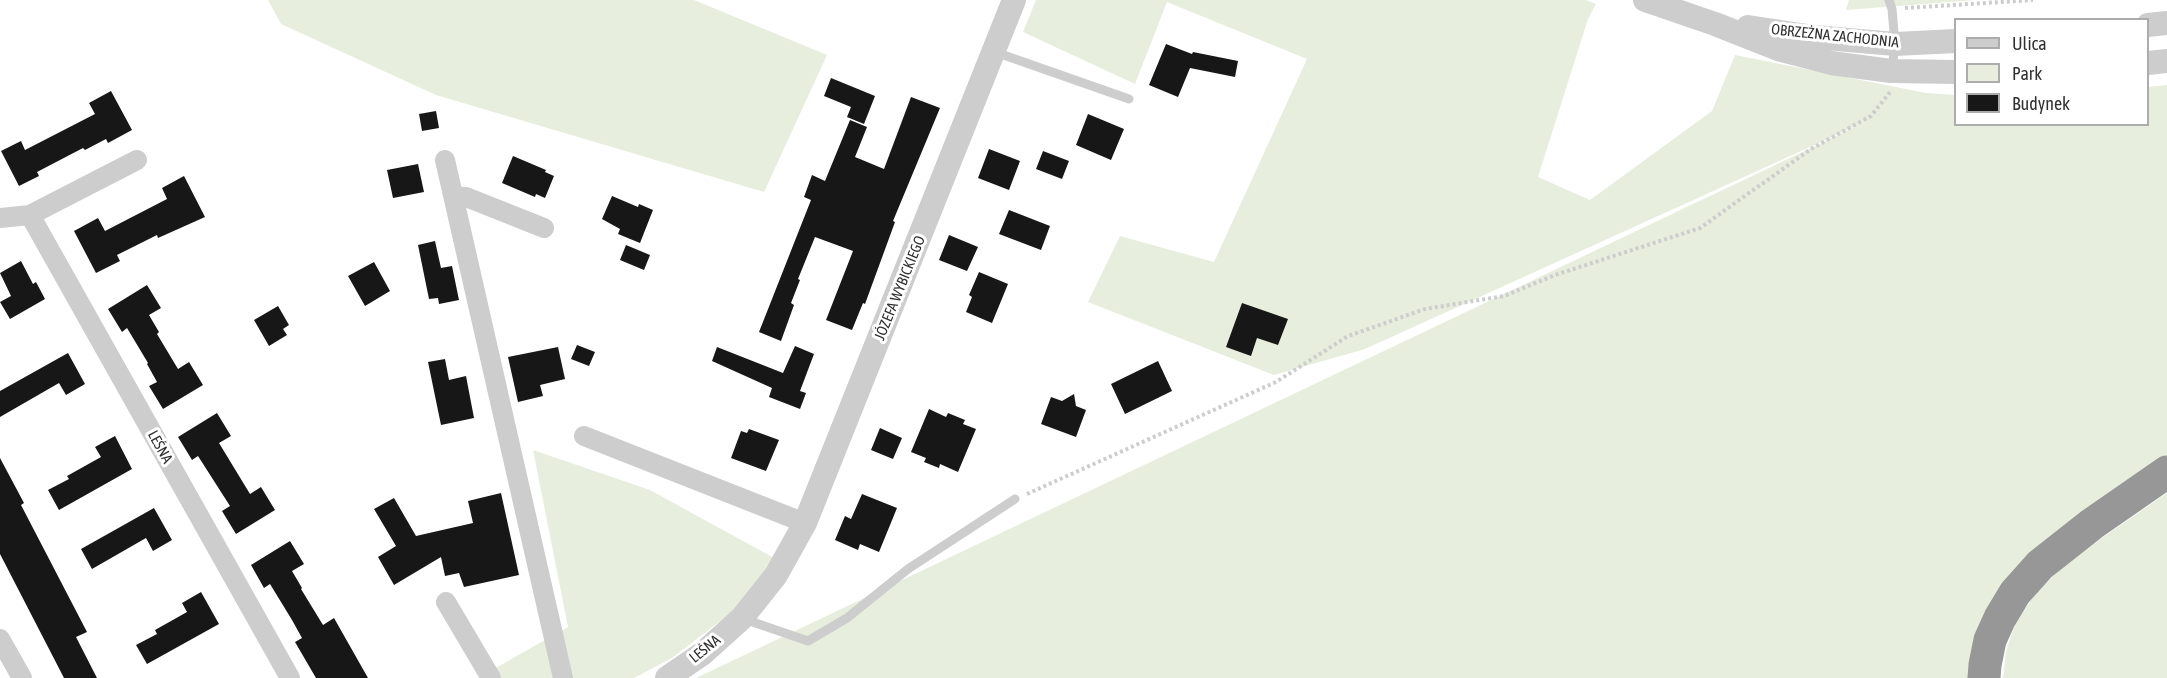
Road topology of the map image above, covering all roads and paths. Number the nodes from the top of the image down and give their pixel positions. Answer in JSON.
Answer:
{"nodes":[{"id":1,"x":1014,"y":0,"type":"edge"},
{"id":2,"x":1645,"y":0,"type":"edge"},
{"id":3,"x":2033,"y":0,"type":"edge"},
{"id":4,"x":1890,"y":5,"type":"edge"},
{"id":5,"x":2167,"y":23,"type":"edge"},
{"id":6,"x":1716,"y":24,"type":"junction"},
{"id":7,"x":2149,"y":26,"type":"edge"},
{"id":8,"x":1954,"y":41,"type":"edge"},
{"id":9,"x":1895,"y":44,"type":"junction"},
{"id":10,"x":993,"y":52,"type":"junction"},
{"id":11,"x":2167,"y":61,"type":"edge"},
{"id":12,"x":2149,"y":63,"type":"edge"},
{"id":13,"x":1891,"y":71,"type":"junction"},
{"id":14,"x":1954,"y":72,"type":"edge"},
{"id":15,"x":1129,"y":99,"type":"dead end"},
{"id":16,"x":137,"y":160,"type":"dead end"},
{"id":17,"x":445,"y":160,"type":"dead end"},
{"id":18,"x":454,"y":197,"type":"junction"},
{"id":19,"x":30,"y":215,"type":"junction"},
{"id":20,"x":0,"y":218,"type":"edge"},
{"id":21,"x":544,"y":228,"type":"dead end"},
{"id":22,"x":584,"y":435,"type":"dead end"},
{"id":23,"x":2167,"y":472,"type":"edge"},
{"id":24,"x":1015,"y":499,"type":"joint"},
{"id":25,"x":805,"y":523,"type":"junction"},
{"id":26,"x":446,"y":602,"type":"dead end"},
{"id":27,"x":742,"y":618,"type":"junction"},
{"id":28,"x":0,"y":639,"type":"edge"},
{"id":29,"x":22,"y":678,"type":"edge"},
{"id":30,"x":290,"y":678,"type":"edge"},
{"id":31,"x":490,"y":678,"type":"edge"},
{"id":32,"x":563,"y":678,"type":"edge"},
{"id":33,"x":667,"y":678,"type":"edge"},
{"id":34,"x":1984,"y":678,"type":"edge"}],
"edges":[{"from":1,"to":10,"type":"street","name":"JÓZEFA WYBICKIEGO"},
{"from":2,"to":6,"type":"street","name":"OBRZEŻNA ZACHODNIA"},
{"from":3,"to":4,"type":"path"},
{"from":4,"to":9,"type":"lane"},
{"from":5,"to":7,"type":"street"},
{"from":6,"to":9,"type":"street","name":"OBRZEŻNA ZACHODNIA"},
{"from":6,"to":13,"type":"street","name":"OBRZEŻNA ZACHODNIA"},
{"from":8,"to":9,"type":"street","name":"OBRZEŻNA ZACHODNIA"},
{"from":9,"to":13,"type":"lane"},
{"from":10,"to":15,"type":"lane"},
{"from":10,"to":25,"type":"street","name":"JÓZEFA WYBICKIEGO"},
{"from":11,"to":12,"type":"street"},
{"from":13,"to":14,"type":"street","name":"OBRZEŻNA ZACHODNIA"},
{"from":13,"to":24,"type":"path"},
{"from":16,"to":19,"type":"street"},
{"from":17,"to":18,"type":"street"},
{"from":18,"to":21,"type":"street"},
{"from":18,"to":32,"type":"street"},
{"from":19,"to":20,"type":"street"},
{"from":19,"to":30,"type":"street","name":"LEŚNA"},
{"from":22,"to":25,"type":"street"},
{"from":23,"to":34,"type":"highway"},
{"from":24,"to":27,"type":"lane"},
{"from":25,"to":27,"type":"street","name":"JÓZEFA WYBICKIEGO"},
{"from":26,"to":31,"type":"street"},
{"from":27,"to":33,"type":"street","name":"LEŚNA"},
{"from":28,"to":29,"type":"street"}]}
